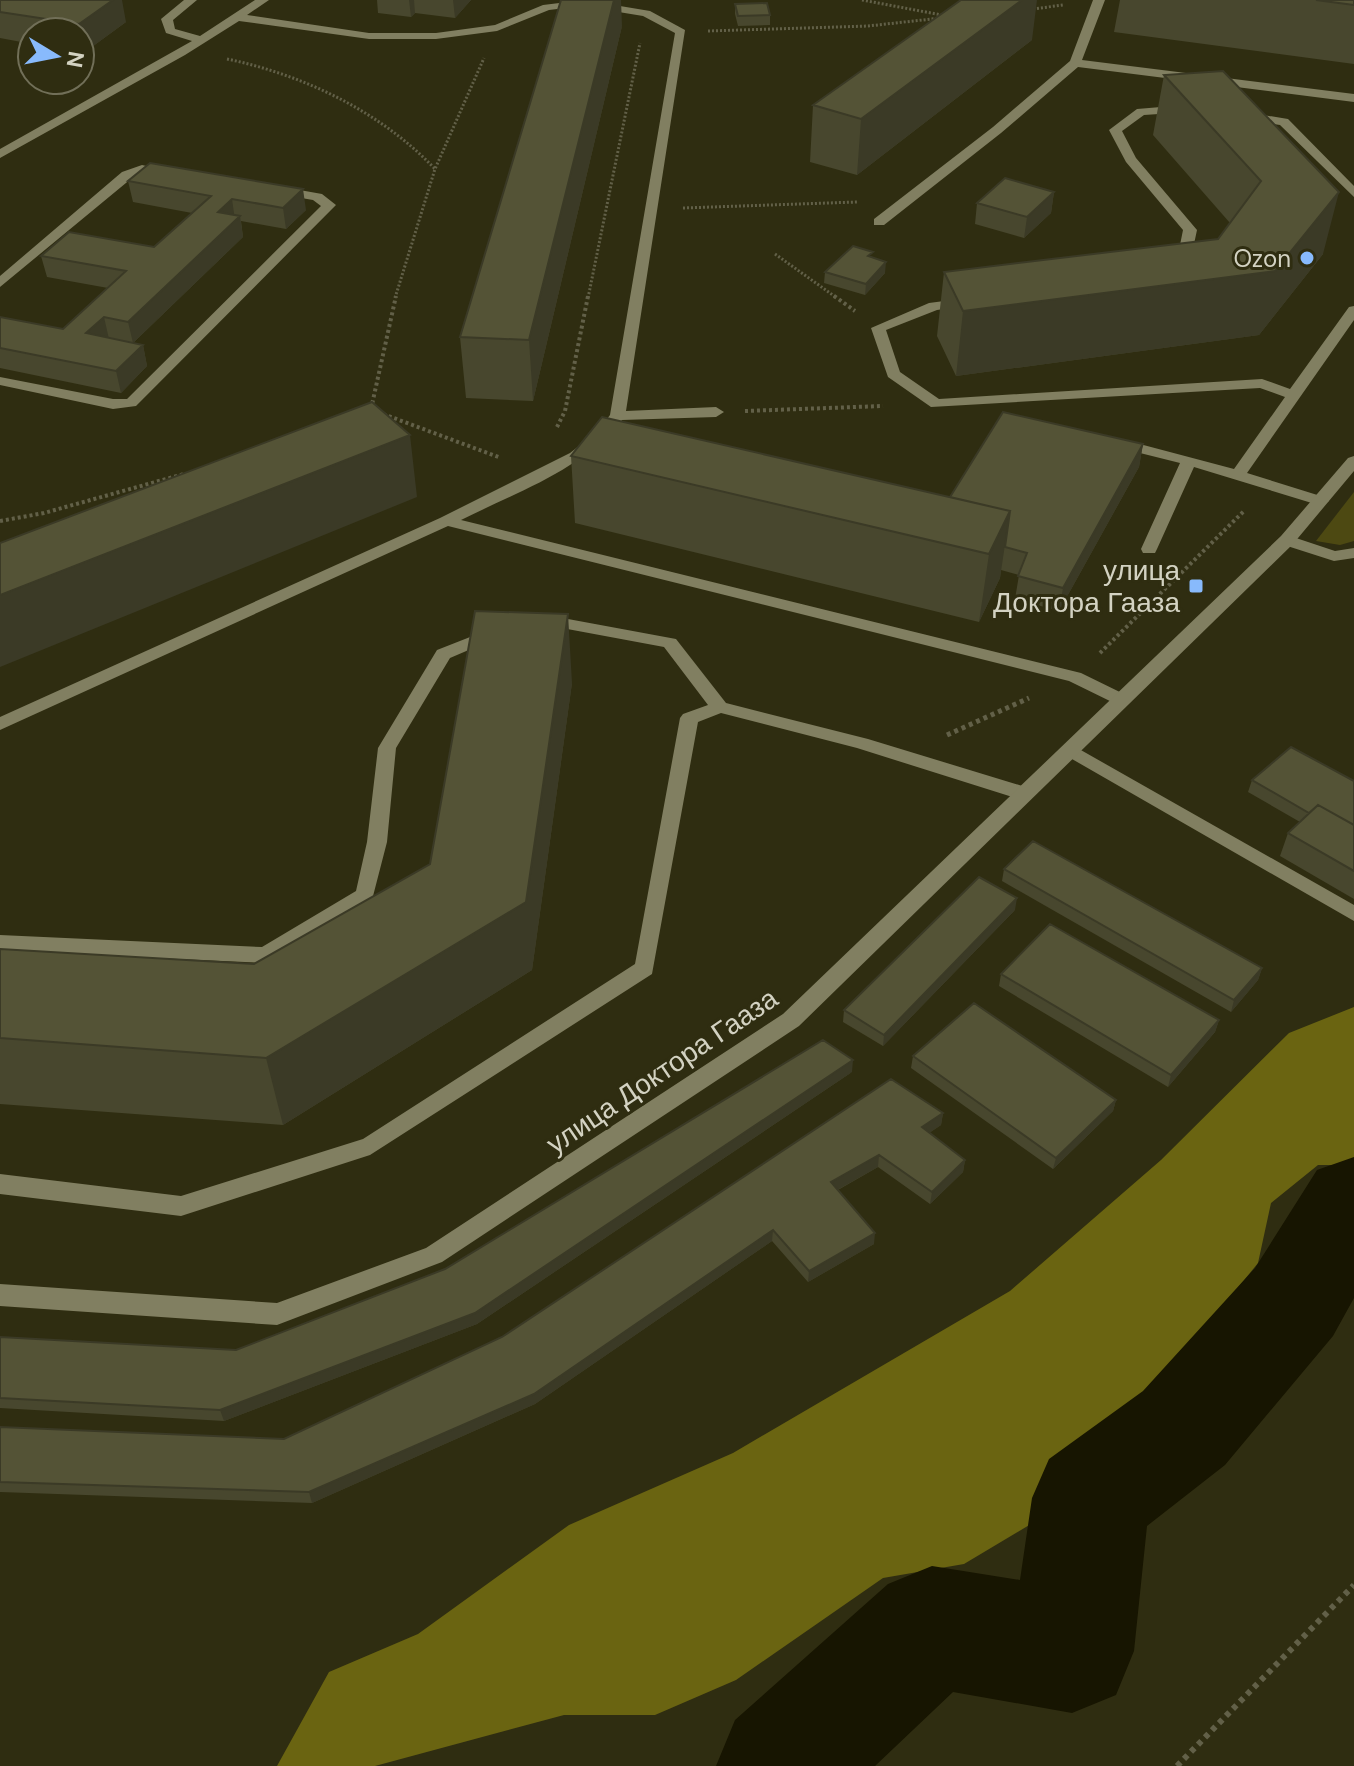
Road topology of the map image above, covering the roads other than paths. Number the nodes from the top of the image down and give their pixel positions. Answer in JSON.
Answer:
{"nodes":[{"id":1,"x":191,"y":0,"type":"edge"},
{"id":2,"x":263,"y":0,"type":"edge"},
{"id":3,"x":1099,"y":0,"type":"edge"},
{"id":4,"x":543,"y":4,"type":"edge"},
{"id":5,"x":238,"y":17,"type":"junction"},
{"id":6,"x":202,"y":40,"type":"junction"},
{"id":7,"x":1075,"y":63,"type":"junction"},
{"id":8,"x":1354,"y":98,"type":"edge"},
{"id":9,"x":1195,"y":108,"type":"edge"},
{"id":10,"x":1224,"y":113,"type":"edge"},
{"id":11,"x":0,"y":154,"type":"edge"},
{"id":12,"x":180,"y":174,"type":"edge"},
{"id":13,"x":257,"y":187,"type":"edge"},
{"id":14,"x":1354,"y":193,"type":"edge"},
{"id":15,"x":879,"y":222,"type":"dead end"},
{"id":16,"x":1170,"y":267,"type":"edge"},
{"id":17,"x":0,"y":283,"type":"edge"},
{"id":18,"x":981,"y":301,"type":"edge"},
{"id":19,"x":1354,"y":310,"type":"edge"},
{"id":20,"x":0,"y":381,"type":"edge"},
{"id":21,"x":1292,"y":395,"type":"junction"},
{"id":22,"x":716,"y":412,"type":"road end"},
{"id":23,"x":618,"y":416,"type":"junction"},
{"id":24,"x":1100,"y":438,"type":"edge"},
{"id":25,"x":1189,"y":460,"type":"junction"},
{"id":26,"x":1354,"y":461,"type":"edge"},
{"id":27,"x":1238,"y":474,"type":"junction"},
{"id":28,"x":1321,"y":501,"type":"junction"},
{"id":29,"x":446,"y":521,"type":"junction"},
{"id":30,"x":1287,"y":540,"type":"junction"},
{"id":31,"x":1149,"y":549,"type":"dead end"},
{"id":32,"x":1354,"y":553,"type":"edge"},
{"id":33,"x":1334,"y":556,"type":"junction"},
{"id":34,"x":1354,"y":563,"type":"edge"},
{"id":35,"x":1122,"y":700,"type":"junction"},
{"id":36,"x":720,"y":707,"type":"junction"},
{"id":37,"x":0,"y":724,"type":"edge"},
{"id":38,"x":1072,"y":751,"type":"junction"},
{"id":39,"x":1025,"y":794,"type":"junction"},
{"id":40,"x":1354,"y":914,"type":"edge"},
{"id":41,"x":0,"y":943,"type":"edge"},
{"id":42,"x":0,"y":1184,"type":"edge"},
{"id":43,"x":0,"y":1295,"type":"edge"}],
"edges":[{"from":1,"to":6,"type":"street"},
{"from":2,"to":5,"type":"street"},
{"from":3,"to":7,"type":"street"},
{"from":4,"to":5,"type":"street"},
{"from":4,"to":23,"type":"street"},
{"from":5,"to":6,"type":"street"},
{"from":6,"to":11,"type":"street"},
{"from":7,"to":8,"type":"street"},
{"from":7,"to":15,"type":"street"},
{"from":9,"to":16,"type":"street"},
{"from":10,"to":14,"type":"street"},
{"from":12,"to":17,"type":"street"},
{"from":13,"to":20,"type":"street"},
{"from":18,"to":21,"type":"street"},
{"from":19,"to":21,"type":"street"},
{"from":21,"to":27,"type":"street"},
{"from":22,"to":23,"type":"street"},
{"from":23,"to":29,"type":"street"},
{"from":24,"to":25,"type":"street"},
{"from":25,"to":27,"type":"street"},
{"from":25,"to":31,"type":"street"},
{"from":26,"to":28,"type":"street","name":"улица Доктора Гааза"},
{"from":27,"to":28,"type":"street"},
{"from":28,"to":30,"type":"street","name":"улица Доктора Гааза"},
{"from":29,"to":35,"type":"street"},
{"from":29,"to":37,"type":"street"},
{"from":30,"to":33,"type":"street"},
{"from":30,"to":35,"type":"street","name":"улица Доктора Гааза"},
{"from":32,"to":33,"type":"street"},
{"from":33,"to":34,"type":"street"},
{"from":35,"to":38,"type":"street","name":"улица Доктора Гааза"},
{"from":36,"to":39,"type":"street"},
{"from":36,"to":41,"type":"street"},
{"from":36,"to":42,"type":"street"},
{"from":38,"to":39,"type":"street","name":"улица Доктора Гааза"},
{"from":38,"to":40,"type":"street"},
{"from":39,"to":43,"type":"street","name":"улица Доктора Гааза"}]}
